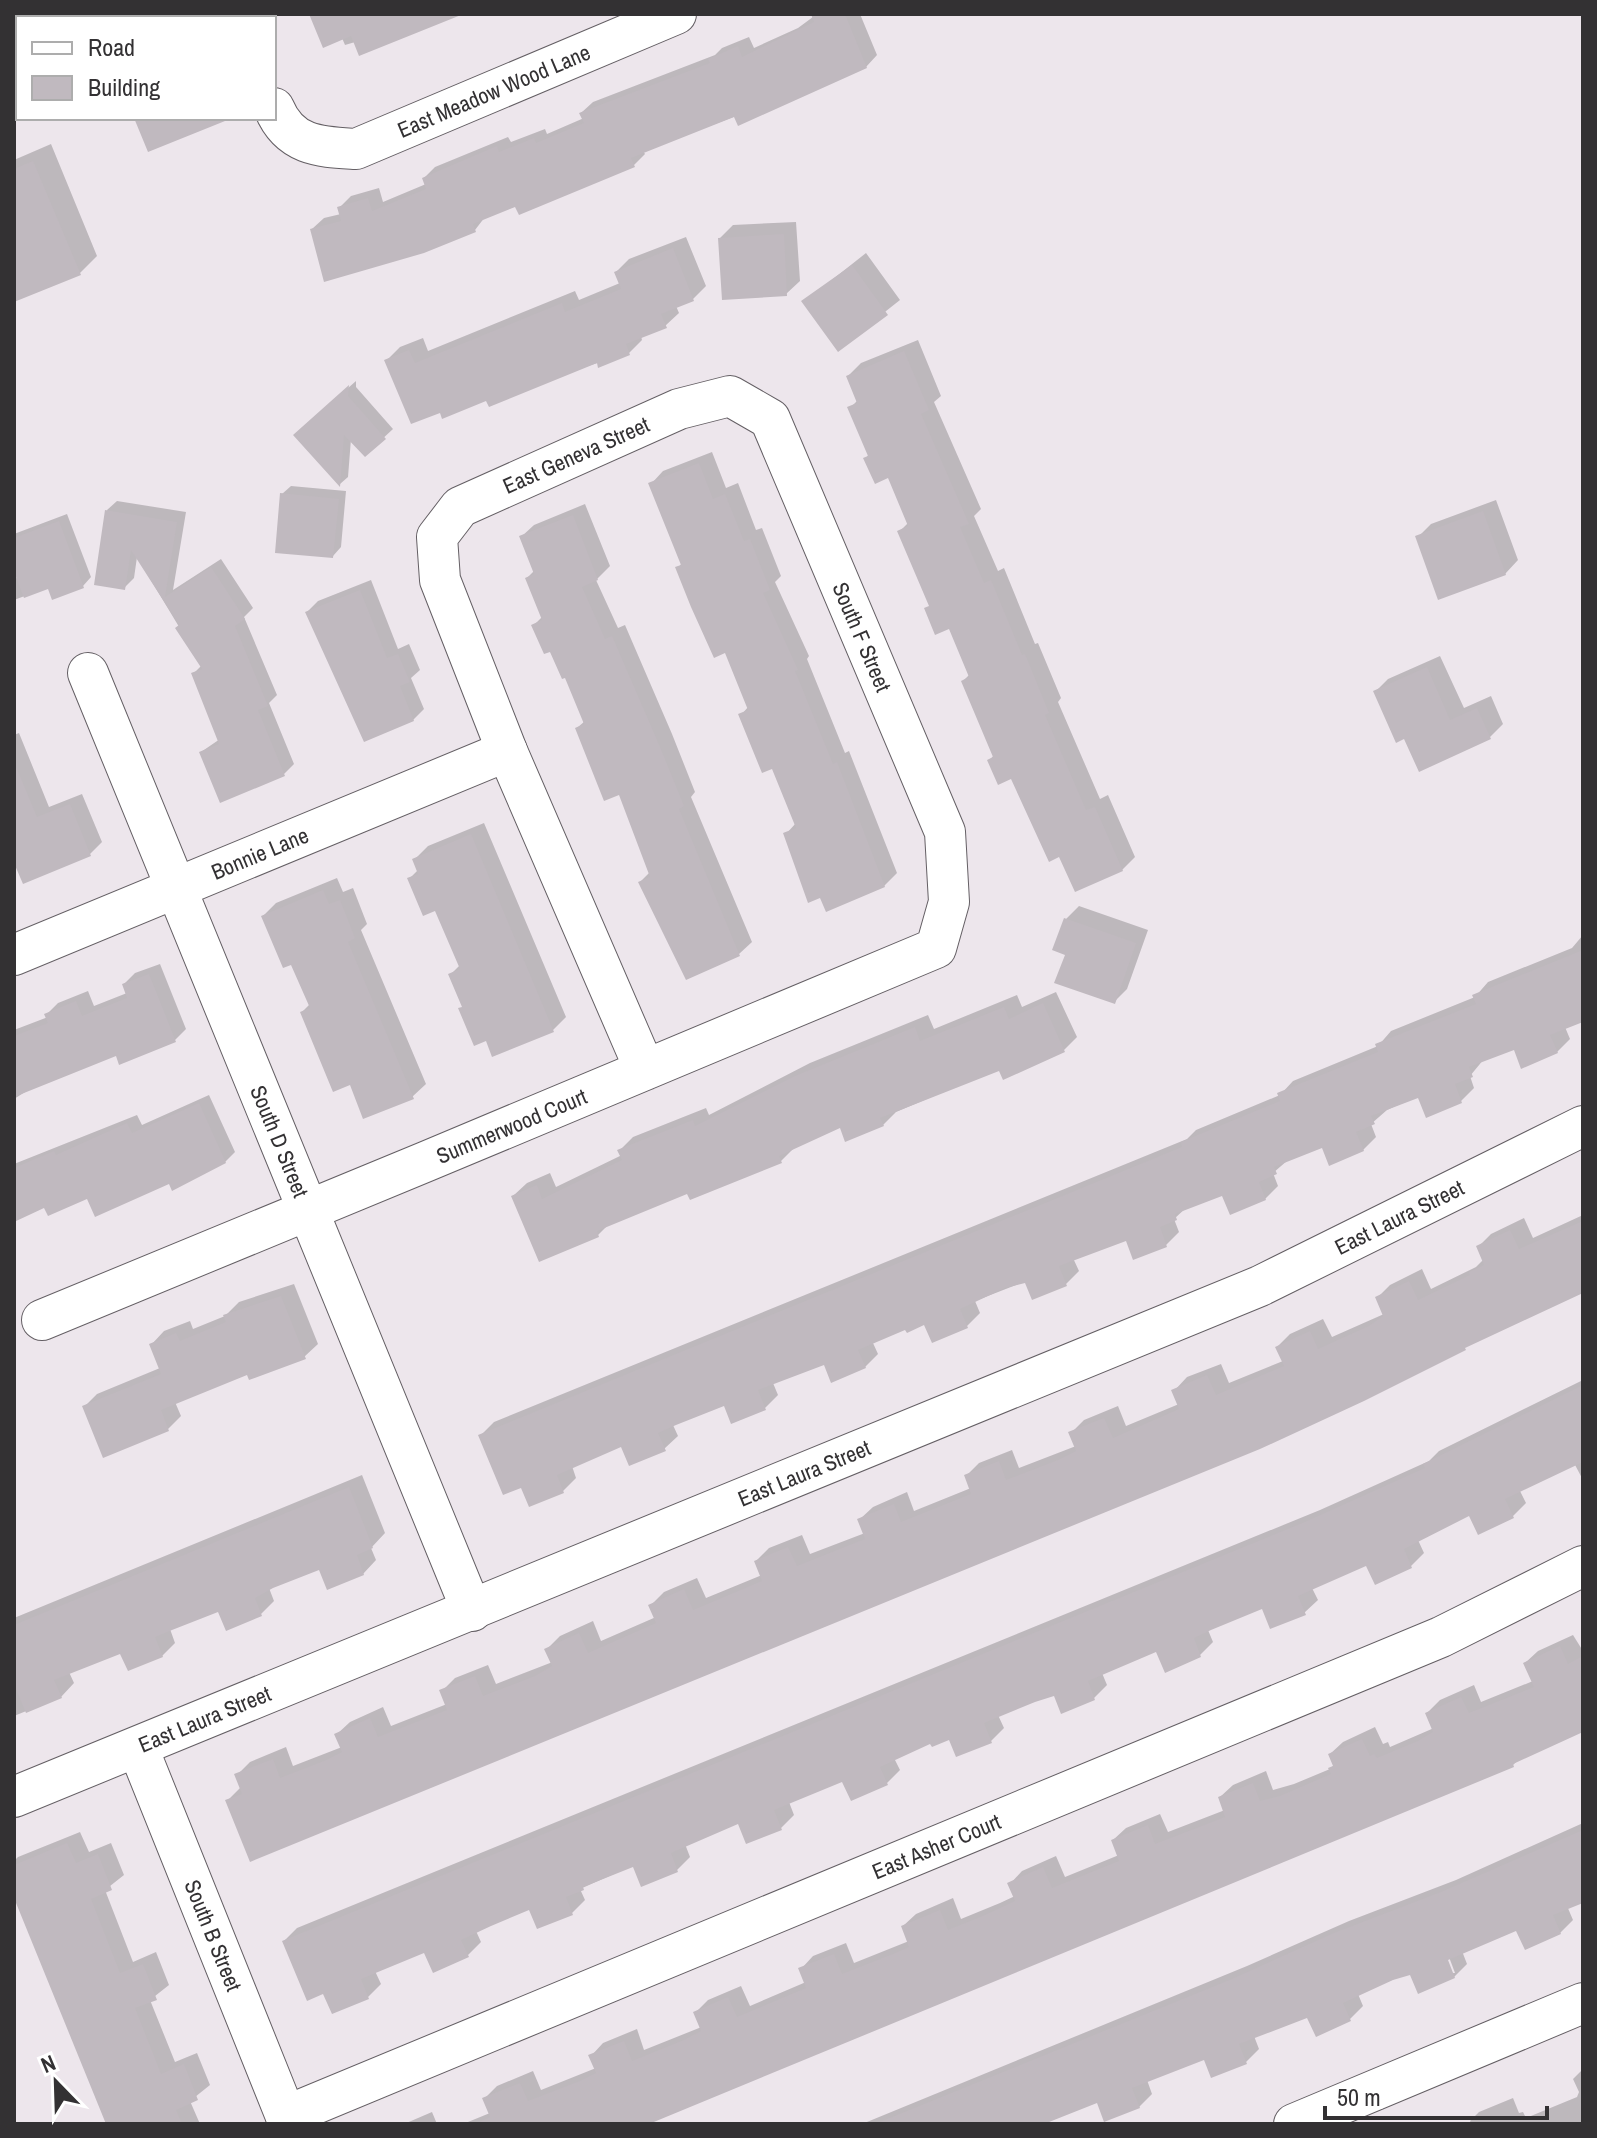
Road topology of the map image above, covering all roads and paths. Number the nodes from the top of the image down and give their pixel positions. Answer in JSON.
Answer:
{"nodes":[{"id":1,"x":676,"y":14,"type":"edge"},
{"id":2,"x":276,"y":113,"type":"edge"},
{"id":3,"x":730,"y":396,"type":"joint"},
{"id":4,"x":88,"y":673,"type":"dead end"},
{"id":5,"x":507,"y":751,"type":"junction"},
{"id":6,"x":174,"y":889,"type":"junction"},
{"id":7,"x":949,"y":902,"type":"joint"},
{"id":8,"x":14,"y":955,"type":"edge"},
{"id":9,"x":645,"y":1070,"type":"junction"},
{"id":10,"x":1583,"y":1126,"type":"edge"},
{"id":11,"x":307,"y":1212,"type":"junction"},
{"id":12,"x":42,"y":1320,"type":"dead end"},
{"id":13,"x":1583,"y":1566,"type":"edge"},
{"id":14,"x":472,"y":1611,"type":"junction"},
{"id":15,"x":138,"y":1748,"type":"junction"},
{"id":16,"x":14,"y":1797,"type":"edge"},
{"id":17,"x":1583,"y":2003,"type":"edge"},
{"id":18,"x":288,"y":2120,"type":"edge"},
{"id":19,"x":1294,"y":2124,"type":"edge"}],
"edges":[{"from":1,"to":2,"type":"street","name":"East Meadow Wood Lane"},
{"from":3,"to":5,"type":"street","name":"East Geneva Street"},
{"from":3,"to":7,"type":"street","name":"South F Street"},
{"from":4,"to":6,"type":"street","name":"South D Street"},
{"from":5,"to":6,"type":"street","name":"Bonnie Lane"},
{"from":5,"to":9,"type":"street"},
{"from":6,"to":8,"type":"street","name":"Bonnie Lane"},
{"from":6,"to":11,"type":"street","name":"South D Street"},
{"from":7,"to":9,"type":"street","name":"Summerwood Court"},
{"from":9,"to":11,"type":"street","name":"Summerwood Court"},
{"from":10,"to":14,"type":"street","name":"East Laura Street"},
{"from":11,"to":12,"type":"street","name":"Summerwood Court"},
{"from":11,"to":14,"type":"street","name":"South D Street"},
{"from":13,"to":18,"type":"street","name":"East Asher Court"},
{"from":14,"to":15,"type":"street","name":"East Laura Street"},
{"from":15,"to":16,"type":"street","name":"East Laura Street"},
{"from":15,"to":18,"type":"street","name":"South B Street"},
{"from":17,"to":19,"type":"street"}]}
